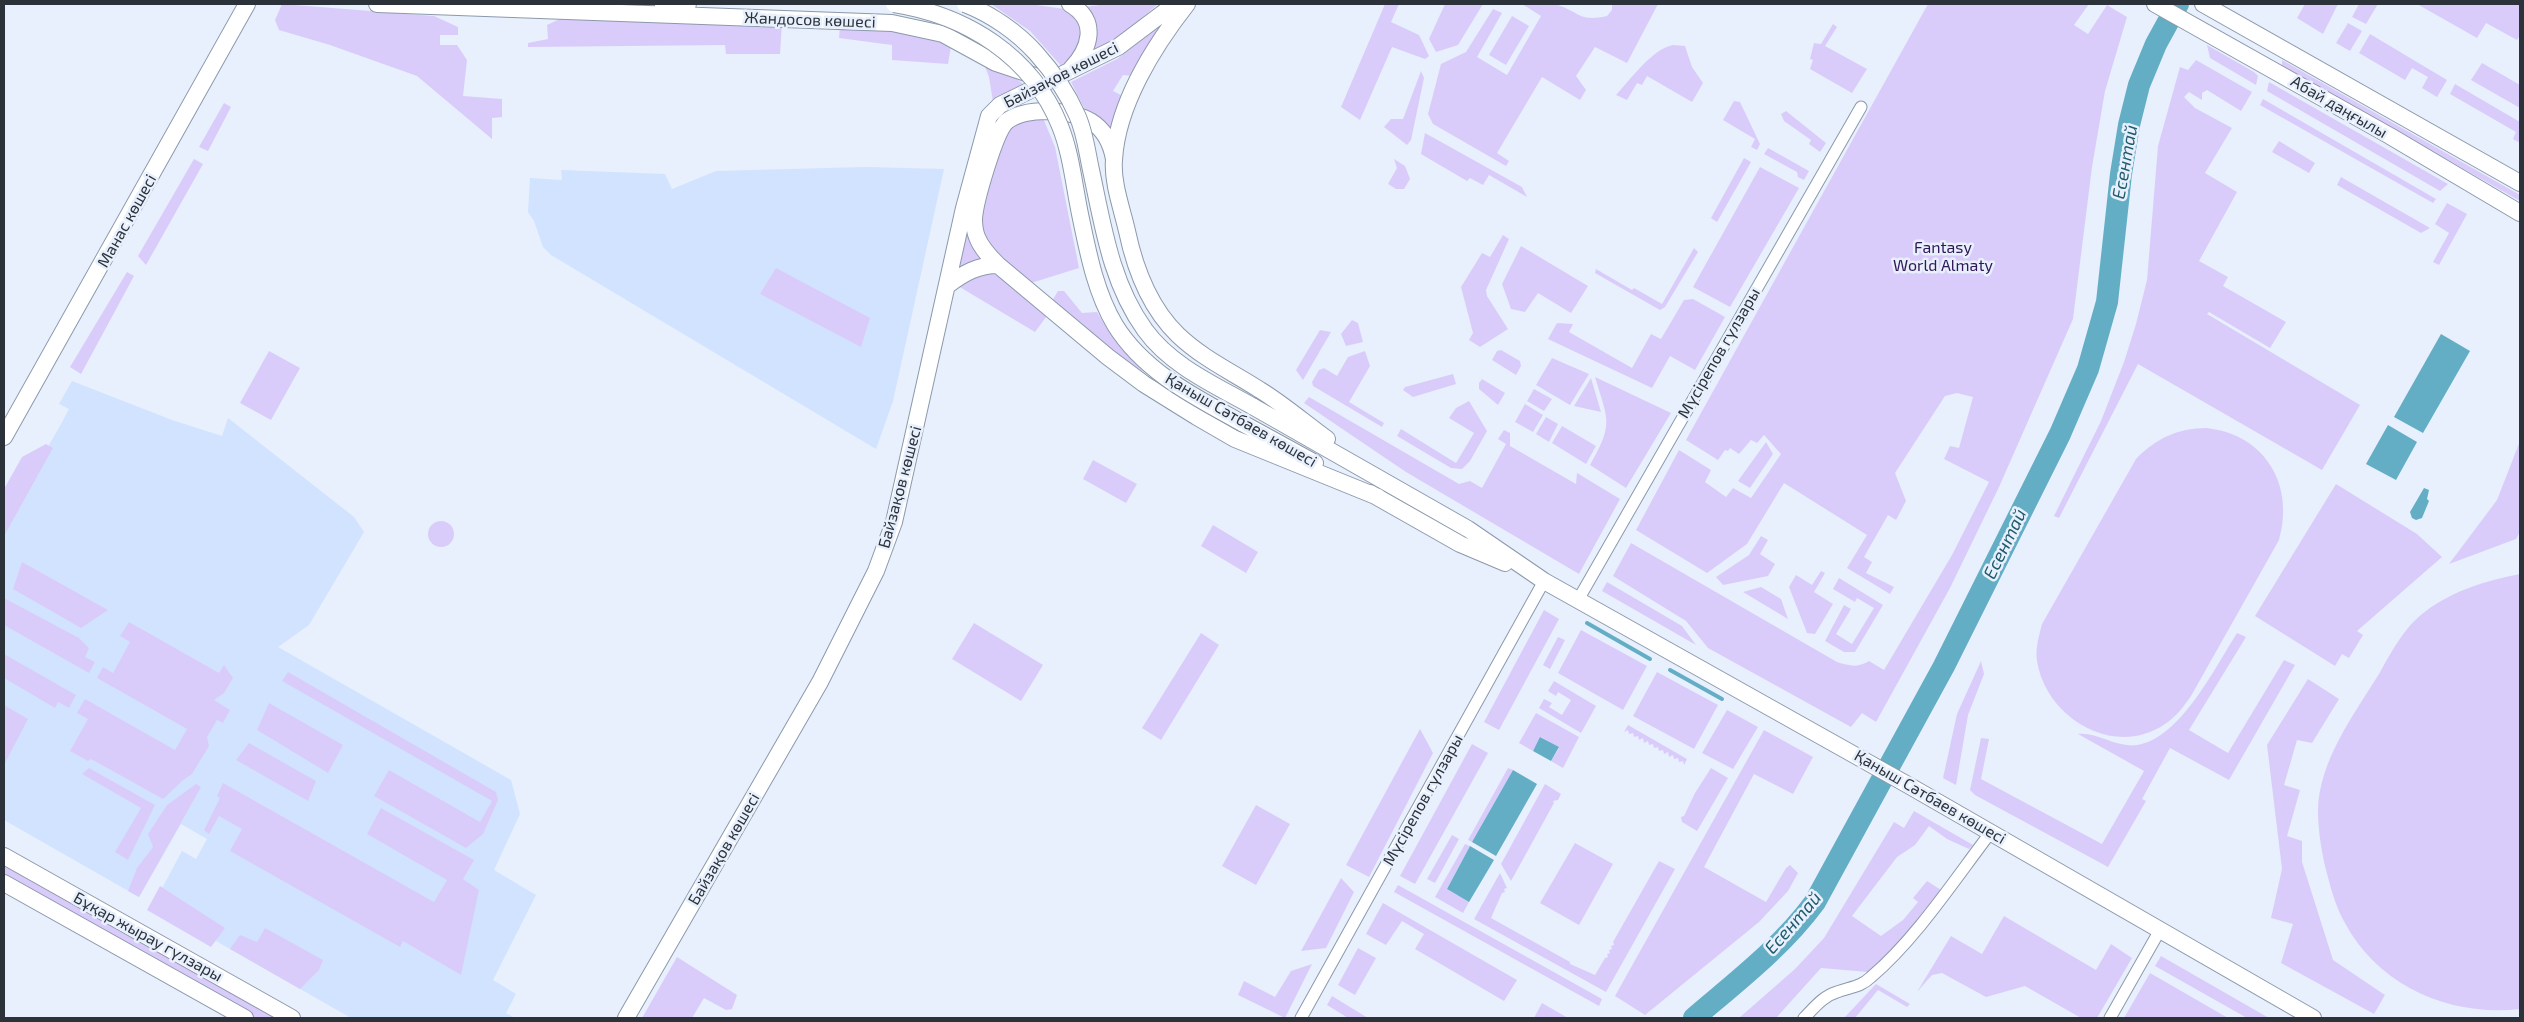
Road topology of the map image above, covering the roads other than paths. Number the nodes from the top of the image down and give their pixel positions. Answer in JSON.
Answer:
{"nodes":[{"id":1,"x":248,"y":4,"type":"edge"},
{"id":2,"x":377,"y":4,"type":"edge"},
{"id":3,"x":383,"y":4,"type":"edge"},
{"id":4,"x":688,"y":4,"type":"edge"},
{"id":5,"x":894,"y":4,"type":"edge"},
{"id":6,"x":965,"y":4,"type":"edge"},
{"id":7,"x":1070,"y":4,"type":"edge"},
{"id":8,"x":1175,"y":4,"type":"edge"},
{"id":9,"x":1187,"y":4,"type":"edge"},
{"id":10,"x":2155,"y":4,"type":"edge"},
{"id":11,"x":2205,"y":5,"type":"edge"},
{"id":12,"x":616,"y":11,"type":"junction"},
{"id":13,"x":1060,"y":76,"type":"junction"},
{"id":14,"x":1861,"y":106,"type":"dead end"},
{"id":15,"x":1114,"y":159,"type":"junction"},
{"id":16,"x":2520,"y":183,"type":"edge"},
{"id":17,"x":2520,"y":213,"type":"edge"},
{"id":18,"x":998,"y":265,"type":"junction"},
{"id":19,"x":948,"y":285,"type":"junction"},
{"id":20,"x":4,"y":437,"type":"edge"},
{"id":21,"x":1382,"y":490,"type":"junction"},
{"id":22,"x":1544,"y":580,"type":"junction"},
{"id":23,"x":1578,"y":600,"type":"junction"},
{"id":24,"x":1991,"y":832,"type":"junction"},
{"id":25,"x":4,"y":856,"type":"edge"},
{"id":26,"x":4,"y":883,"type":"edge"},
{"id":27,"x":2160,"y":930,"type":"junction"},
{"id":28,"x":245,"y":1018,"type":"edge"},
{"id":29,"x":292,"y":1018,"type":"edge"},
{"id":30,"x":626,"y":1018,"type":"edge"},
{"id":31,"x":1301,"y":1018,"type":"edge"},
{"id":32,"x":1804,"y":1018,"type":"edge"},
{"id":33,"x":2110,"y":1018,"type":"edge"},
{"id":34,"x":2313,"y":1018,"type":"edge"}],
"edges":[{"from":1,"to":20,"type":"main road","name":"Манас көшесі"},
{"from":2,"to":3,"type":"main road","name":"Жандосов көшесі"},
{"from":3,"to":12,"type":"main road","name":"Жандосов көшесі"},
{"from":4,"to":12,"type":"main road"},
{"from":5,"to":21,"type":"main road","name":"Қаныш Сәтбаев көшесі","bridge":true},
{"from":6,"to":21,"type":"main road","name":"Қаныш Сәтбаев көшесі","bridge":true},
{"from":7,"to":13,"type":"main road"},
{"from":8,"to":13,"type":"main road","name":"Байзақов көшесі"},
{"from":9,"to":15,"type":"main road"},
{"from":10,"to":17,"type":"main road","name":"Абай даңғылы"},
{"from":11,"to":16,"type":"main road","name":"Абай даңғылы"},
{"from":12,"to":13,"type":"main road","name":"Жандосов көшесі"},
{"from":13,"to":19,"type":"main road","name":"Байзақов көшесі"},
{"from":14,"to":23,"type":"street","name":"Мүсірепов гүлзары"},
{"from":15,"to":18,"type":"main road"},
{"from":15,"to":21,"type":"main road"},
{"from":18,"to":19,"type":"main road"},
{"from":18,"to":21,"type":"main road"},
{"from":19,"to":30,"type":"main road","name":"Байзақов көшесі"},
{"from":21,"to":22,"type":"main road","name":"Қаныш Сәтбаев көшесі"},
{"from":22,"to":23,"type":"main road","name":"Қаныш Сәтбаев көшесі"},
{"from":22,"to":31,"type":"street","name":"Мүсірепов гүлзары"},
{"from":23,"to":24,"type":"main road","name":"Қаныш Сәтбаев көшесі"},
{"from":24,"to":27,"type":"main road","name":"Қаныш Сәтбаев көшесі"},
{"from":24,"to":32,"type":"street"},
{"from":25,"to":29,"type":"main road","name":"Бұқар жырау гүлзары"},
{"from":26,"to":28,"type":"main road","name":"Бұқар жырау гүлзары"},
{"from":27,"to":33,"type":"street"},
{"from":27,"to":34,"type":"main road","name":"Қаныш Сәтбаев көшесі"}]}
